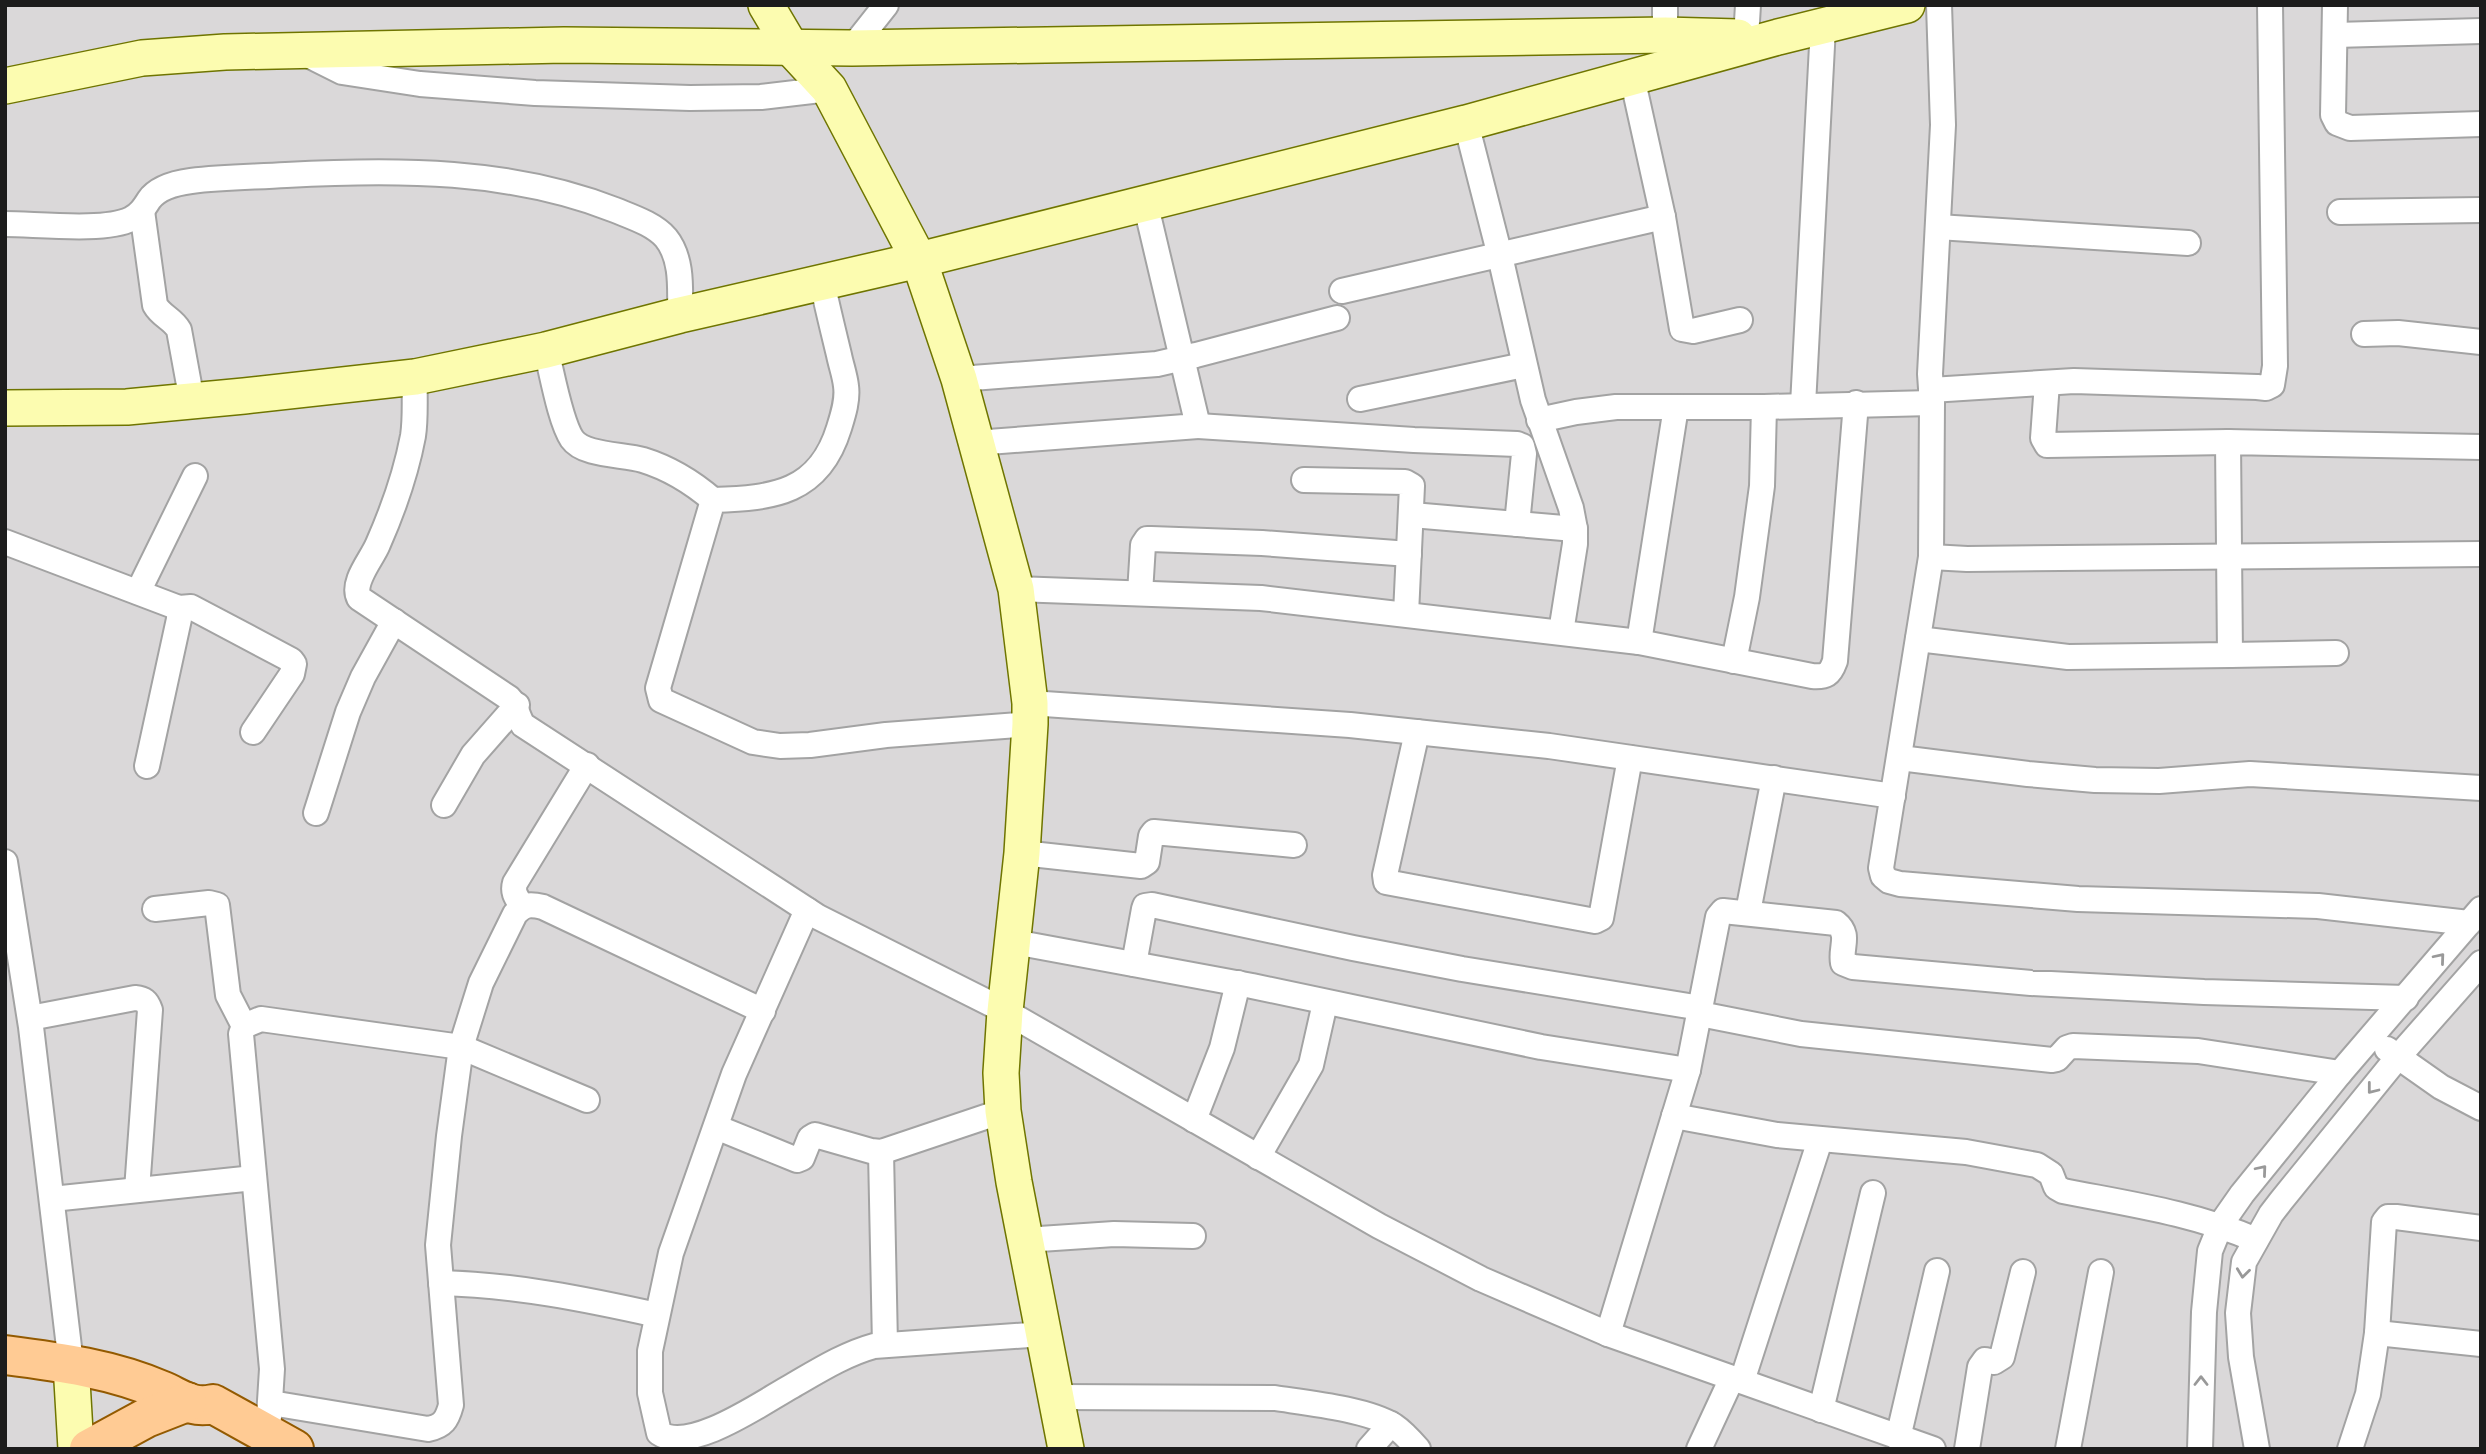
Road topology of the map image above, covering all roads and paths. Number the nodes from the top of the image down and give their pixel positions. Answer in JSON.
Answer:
{"nodes":[{"id":1,"x":766,"y":5,"type":"edge"},
{"id":2,"x":886,"y":5,"type":"edge"},
{"id":3,"x":1908,"y":5,"type":"edge"},
{"id":4,"x":1939,"y":5,"type":"edge"},
{"id":5,"x":2270,"y":5,"type":"edge"},
{"id":6,"x":2335,"y":5,"type":"edge"},
{"id":7,"x":1665,"y":20,"type":"edge"},
{"id":8,"x":1757,"y":27,"type":"edge"},
{"id":9,"x":1823,"y":27,"type":"junction"},
{"id":10,"x":2481,"y":31,"type":"edge"},
{"id":11,"x":2335,"y":35,"type":"junction"},
{"id":12,"x":852,"y":48,"type":"junction"},
{"id":13,"x":792,"y":49,"type":"junction"},
{"id":14,"x":300,"y":51,"type":"junction"},
{"id":15,"x":1632,"y":77,"type":"junction"},
{"id":16,"x":5,"y":86,"type":"edge"},
{"id":17,"x":828,"y":89,"type":"junction"},
{"id":18,"x":1466,"y":123,"type":"junction"},
{"id":19,"x":2481,"y":124,"type":"edge"},
{"id":20,"x":1145,"y":202,"type":"junction"},
{"id":21,"x":2481,"y":210,"type":"edge"},
{"id":22,"x":142,"y":211,"type":"junction"},
{"id":23,"x":2340,"y":212,"type":"dead end"},
{"id":24,"x":1663,"y":217,"type":"junction"},
{"id":25,"x":5,"y":224,"type":"edge"},
{"id":26,"x":1938,"y":227,"type":"junction"},
{"id":27,"x":2188,"y":243,"type":"dead end"},
{"id":28,"x":1500,"y":256,"type":"junction"},
{"id":29,"x":919,"y":260,"type":"junction"},
{"id":30,"x":822,"y":282,"type":"junction"},
{"id":31,"x":1342,"y":291,"type":"dead end"},
{"id":32,"x":680,"y":315,"type":"junction"},
{"id":33,"x":1337,"y":318,"type":"dead end"},
{"id":34,"x":1740,"y":320,"type":"dead end"},
{"id":35,"x":2364,"y":334,"type":"dead end"},
{"id":36,"x":2481,"y":342,"type":"edge"},
{"id":37,"x":546,"y":350,"type":"junction"},
{"id":38,"x":1181,"y":359,"type":"junction"},
{"id":39,"x":1524,"y":365,"type":"junction"},
{"id":40,"x":415,"y":377,"type":"junction"},
{"id":41,"x":960,"y":379,"type":"junction"},
{"id":42,"x":2047,"y":383,"type":"junction"},
{"id":43,"x":1931,"y":396,"type":"junction"},
{"id":44,"x":1360,"y":399,"type":"dead end"},
{"id":45,"x":192,"y":401,"type":"junction"},
{"id":46,"x":1856,"y":403,"type":"junction"},
{"id":47,"x":1803,"y":405,"type":"junction"},
{"id":48,"x":1676,"y":407,"type":"junction"},
{"id":49,"x":1764,"y":407,"type":"junction"},
{"id":50,"x":5,"y":408,"type":"edge"},
{"id":51,"x":1539,"y":420,"type":"junction"},
{"id":52,"x":1198,"y":426,"type":"junction"},
{"id":53,"x":2228,"y":442,"type":"junction"},
{"id":54,"x":975,"y":443,"type":"junction"},
{"id":55,"x":2481,"y":447,"type":"edge"},
{"id":56,"x":195,"y":476,"type":"dead end"},
{"id":57,"x":1304,"y":480,"type":"dead end"},
{"id":58,"x":713,"y":500,"type":"junction"},
{"id":59,"x":1412,"y":515,"type":"junction"},
{"id":60,"x":1517,"y":524,"type":"junction"},
{"id":61,"x":1575,"y":529,"type":"junction"},
{"id":62,"x":5,"y":542,"type":"edge"},
{"id":63,"x":1409,"y":554,"type":"junction"},
{"id":64,"x":2481,"y":554,"type":"edge"},
{"id":65,"x":2229,"y":556,"type":"junction"},
{"id":66,"x":1931,"y":557,"type":"junction"},
{"id":67,"x":1016,"y":589,"type":"junction"},
{"id":68,"x":138,"y":592,"type":"junction"},
{"id":69,"x":1140,"y":593,"type":"junction"},
{"id":70,"x":179,"y":608,"type":"junction"},
{"id":71,"x":1406,"y":614,"type":"junction"},
{"id":72,"x":394,"y":621,"type":"junction"},
{"id":73,"x":1561,"y":632,"type":"junction"},
{"id":74,"x":1918,"y":639,"type":"junction"},
{"id":75,"x":1639,"y":642,"type":"junction"},
{"id":76,"x":2336,"y":653,"type":"dead end"},
{"id":77,"x":2230,"y":655,"type":"junction"},
{"id":78,"x":1734,"y":661,"type":"junction"},
{"id":79,"x":517,"y":705,"type":"junction"},
{"id":80,"x":1030,"y":713,"type":"junction"},
{"id":81,"x":253,"y":732,"type":"dead end"},
{"id":82,"x":1417,"y":732,"type":"junction"},
{"id":83,"x":1630,"y":758,"type":"junction"},
{"id":84,"x":1900,"y":758,"type":"junction"},
{"id":85,"x":587,"y":765,"type":"junction"},
{"id":86,"x":146,"y":766,"type":"dead end"},
{"id":87,"x":1774,"y":778,"type":"junction"},
{"id":88,"x":2481,"y":788,"type":"edge"},
{"id":89,"x":1893,"y":796,"type":"junction"},
{"id":90,"x":443,"y":805,"type":"dead end"},
{"id":91,"x":316,"y":813,"type":"dead end"},
{"id":92,"x":1294,"y":845,"type":"dead end"},
{"id":93,"x":1023,"y":853,"type":"junction"},
{"id":94,"x":5,"y":862,"type":"edge"},
{"id":95,"x":522,"y":906,"type":"junction"},
{"id":96,"x":155,"y":909,"type":"dead end"},
{"id":97,"x":807,"y":910,"type":"junction"},
{"id":98,"x":1748,"y":912,"type":"junction"},
{"id":99,"x":2475,"y":916,"type":"edge"},
{"id":100,"x":1014,"y":942,"type":"junction"},
{"id":101,"x":2481,"y":963,"type":"edge"},
{"id":102,"x":1134,"y":964,"type":"junction"},
{"id":103,"x":1238,"y":983,"type":"junction"},
{"id":104,"x":2406,"y":998,"type":"junction"},
{"id":105,"x":1325,"y":1003,"type":"junction"},
{"id":106,"x":763,"y":1011,"type":"junction"},
{"id":107,"x":1004,"y":1011,"type":"junction"},
{"id":108,"x":1701,"y":1011,"type":"junction"},
{"id":109,"x":30,"y":1018,"type":"junction"},
{"id":110,"x":244,"y":1026,"type":"junction"},
{"id":111,"x":2371,"y":1036,"type":"junction"},
{"id":112,"x":461,"y":1047,"type":"junction"},
{"id":113,"x":2412,"y":1067,"type":"junction"},
{"id":114,"x":1688,"y":1070,"type":"junction"},
{"id":115,"x":2340,"y":1073,"type":"junction"},
{"id":116,"x":587,"y":1100,"type":"dead end"},
{"id":117,"x":2481,"y":1108,"type":"edge"},
{"id":118,"x":1003,"y":1111,"type":"junction"},
{"id":119,"x":1674,"y":1116,"type":"junction"},
{"id":120,"x":1194,"y":1120,"type":"junction"},
{"id":121,"x":716,"y":1127,"type":"junction"},
{"id":122,"x":1821,"y":1140,"type":"junction"},
{"id":123,"x":881,"y":1152,"type":"junction"},
{"id":124,"x":1258,"y":1157,"type":"junction"},
{"id":125,"x":254,"y":1178,"type":"junction"},
{"id":126,"x":137,"y":1190,"type":"junction"},
{"id":127,"x":1873,"y":1193,"type":"dead end"},
{"id":128,"x":52,"y":1199,"type":"junction"},
{"id":129,"x":2221,"y":1224,"type":"junction"},
{"id":130,"x":2481,"y":1228,"type":"edge"},
{"id":131,"x":1193,"y":1237,"type":"dead end"},
{"id":132,"x":1025,"y":1240,"type":"junction"},
{"id":133,"x":2256,"y":1240,"type":"junction"},
{"id":134,"x":1937,"y":1271,"type":"dead end"},
{"id":135,"x":2023,"y":1272,"type":"dead end"},
{"id":136,"x":2101,"y":1272,"type":"dead end"},
{"id":137,"x":441,"y":1283,"type":"junction"},
{"id":138,"x":657,"y":1315,"type":"junction"},
{"id":139,"x":2377,"y":1333,"type":"junction"},
{"id":140,"x":1043,"y":1334,"type":"junction"},
{"id":141,"x":1608,"y":1334,"type":"junction"},
{"id":142,"x":2481,"y":1344,"type":"edge"},
{"id":143,"x":885,"y":1345,"type":"junction"},
{"id":144,"x":5,"y":1355,"type":"edge"},
{"id":145,"x":71,"y":1364,"type":"junction"},
{"id":146,"x":1737,"y":1379,"type":"junction"},
{"id":147,"x":1057,"y":1397,"type":"junction"},
{"id":148,"x":193,"y":1405,"type":"junction"},
{"id":149,"x":1821,"y":1410,"type":"junction"},
{"id":150,"x":1391,"y":1424,"type":"junction"},
{"id":151,"x":274,"y":1433,"type":"edge"},
{"id":152,"x":1898,"y":1438,"type":"junction"},
{"id":153,"x":76,"y":1449,"type":"edge"},
{"id":154,"x":89,"y":1449,"type":"edge"},
{"id":155,"x":1066,"y":1449,"type":"edge"},
{"id":156,"x":1369,"y":1449,"type":"edge"},
{"id":157,"x":1418,"y":1449,"type":"edge"},
{"id":158,"x":1699,"y":1449,"type":"edge"},
{"id":159,"x":1933,"y":1449,"type":"edge"},
{"id":160,"x":1967,"y":1449,"type":"edge"},
{"id":161,"x":2067,"y":1449,"type":"edge"},
{"id":162,"x":2200,"y":1449,"type":"edge"},
{"id":163,"x":2257,"y":1449,"type":"edge"},
{"id":164,"x":2350,"y":1449,"type":"edge"}],
"edges":[{"from":1,"to":13,"type":"street"},
{"from":2,"to":12,"type":"street"},
{"from":3,"to":9,"type":"street"},
{"from":4,"to":26,"type":"street"},
{"from":5,"to":42,"type":"street"},
{"from":6,"to":11,"type":"street"},
{"from":7,"to":8,"type":"street"},
{"from":7,"to":12,"type":"street"},
{"from":8,"to":9,"type":"street"},
{"from":8,"to":15,"type":"street"},
{"from":9,"to":47,"type":"street"},
{"from":10,"to":11,"type":"street"},
{"from":11,"to":19,"type":"street"},
{"from":12,"to":13,"type":"street"},
{"from":13,"to":14,"type":"street"},
{"from":13,"to":17,"type":"street"},
{"from":14,"to":16,"type":"street"},
{"from":14,"to":17,"type":"street"},
{"from":15,"to":18,"type":"street"},
{"from":15,"to":24,"type":"street"},
{"from":17,"to":29,"type":"street"},
{"from":18,"to":20,"type":"street"},
{"from":18,"to":28,"type":"street"},
{"from":20,"to":29,"type":"street"},
{"from":20,"to":38,"type":"street"},
{"from":21,"to":23,"type":"street"},
{"from":22,"to":25,"type":"street"},
{"from":22,"to":32,"type":"street"},
{"from":22,"to":45,"type":"street"},
{"from":24,"to":28,"type":"street"},
{"from":24,"to":34,"type":"street"},
{"from":26,"to":27,"type":"street"},
{"from":26,"to":43,"type":"street"},
{"from":28,"to":31,"type":"street"},
{"from":28,"to":39,"type":"street"},
{"from":29,"to":30,"type":"street"},
{"from":29,"to":41,"type":"street"},
{"from":30,"to":32,"type":"street"},
{"from":30,"to":58,"type":"street"},
{"from":32,"to":37,"type":"street"},
{"from":33,"to":38,"type":"street"},
{"from":35,"to":36,"type":"street"},
{"from":37,"to":40,"type":"street"},
{"from":37,"to":58,"type":"street"},
{"from":38,"to":41,"type":"street"},
{"from":38,"to":52,"type":"street"},
{"from":39,"to":44,"type":"street"},
{"from":39,"to":51,"type":"street"},
{"from":40,"to":45,"type":"street"},
{"from":40,"to":72,"type":"street"},
{"from":41,"to":54,"type":"street"},
{"from":42,"to":43,"type":"street"},
{"from":42,"to":53,"type":"street"},
{"from":43,"to":46,"type":"street"},
{"from":43,"to":66,"type":"street"},
{"from":45,"to":50,"type":"street"},
{"from":46,"to":47,"type":"street"},
{"from":46,"to":78,"type":"street"},
{"from":47,"to":49,"type":"street"},
{"from":48,"to":49,"type":"street"},
{"from":48,"to":51,"type":"street"},
{"from":48,"to":75,"type":"street"},
{"from":49,"to":78,"type":"street"},
{"from":51,"to":61,"type":"street"},
{"from":52,"to":54,"type":"street"},
{"from":52,"to":60,"type":"street"},
{"from":53,"to":55,"type":"street"},
{"from":53,"to":65,"type":"street"},
{"from":54,"to":67,"type":"street"},
{"from":56,"to":68,"type":"street"},
{"from":57,"to":59,"type":"street"},
{"from":58,"to":80,"type":"street"},
{"from":59,"to":60,"type":"street"},
{"from":59,"to":63,"type":"street"},
{"from":60,"to":61,"type":"street"},
{"from":61,"to":73,"type":"street"},
{"from":62,"to":68,"type":"street"},
{"from":63,"to":69,"type":"street"},
{"from":63,"to":71,"type":"street"},
{"from":64,"to":65,"type":"street"},
{"from":65,"to":66,"type":"street"},
{"from":65,"to":77,"type":"street"},
{"from":66,"to":74,"type":"street"},
{"from":67,"to":69,"type":"street"},
{"from":67,"to":80,"type":"street"},
{"from":68,"to":70,"type":"street"},
{"from":69,"to":71,"type":"street"},
{"from":70,"to":81,"type":"street"},
{"from":70,"to":86,"type":"street"},
{"from":71,"to":73,"type":"street"},
{"from":72,"to":79,"type":"street"},
{"from":72,"to":91,"type":"street"},
{"from":73,"to":75,"type":"street"},
{"from":74,"to":77,"type":"street"},
{"from":74,"to":84,"type":"street"},
{"from":75,"to":78,"type":"street"},
{"from":76,"to":77,"type":"street"},
{"from":79,"to":85,"type":"street"},
{"from":79,"to":90,"type":"street"},
{"from":80,"to":82,"type":"street"},
{"from":80,"to":93,"type":"street"},
{"from":82,"to":83,"type":"street"},
{"from":82,"to":83,"type":"street"},
{"from":83,"to":87,"type":"street"},
{"from":84,"to":88,"type":"street"},
{"from":84,"to":89,"type":"street"},
{"from":85,"to":95,"type":"street"},
{"from":85,"to":97,"type":"street"},
{"from":87,"to":89,"type":"street"},
{"from":87,"to":98,"type":"street"},
{"from":89,"to":99,"type":"street"},
{"from":92,"to":93,"type":"street"},
{"from":93,"to":100,"type":"street"},
{"from":94,"to":109,"type":"street"},
{"from":95,"to":106,"type":"street"},
{"from":95,"to":112,"type":"street"},
{"from":96,"to":110,"type":"street"},
{"from":97,"to":106,"type":"street"},
{"from":97,"to":107,"type":"street"},
{"from":98,"to":104,"type":"street"},
{"from":98,"to":108,"type":"street"},
{"from":104,"to":99,"type":"street","one_way":true},
{"from":100,"to":102,"type":"street"},
{"from":100,"to":107,"type":"street"},
{"from":101,"to":113,"type":"street"},
{"from":102,"to":103,"type":"street"},
{"from":102,"to":108,"type":"street"},
{"from":103,"to":105,"type":"street"},
{"from":103,"to":120,"type":"street"},
{"from":104,"to":111,"type":"street"},
{"from":105,"to":114,"type":"street"},
{"from":105,"to":124,"type":"street"},
{"from":106,"to":121,"type":"street"},
{"from":107,"to":118,"type":"street"},
{"from":107,"to":120,"type":"street"},
{"from":108,"to":114,"type":"street"},
{"from":108,"to":115,"type":"street"},
{"from":109,"to":126,"type":"street"},
{"from":109,"to":128,"type":"street"},
{"from":110,"to":112,"type":"street"},
{"from":110,"to":125,"type":"street"},
{"from":111,"to":113,"type":"street"},
{"from":111,"to":115,"type":"street"},
{"from":112,"to":116,"type":"street"},
{"from":112,"to":137,"type":"street"},
{"from":113,"to":117,"type":"street"},
{"from":113,"to":133,"type":"street","one_way":true},
{"from":114,"to":119,"type":"street"},
{"from":129,"to":115,"type":"street","one_way":true},
{"from":118,"to":123,"type":"street"},
{"from":118,"to":132,"type":"street"},
{"from":119,"to":122,"type":"street"},
{"from":119,"to":141,"type":"street"},
{"from":120,"to":124,"type":"street"},
{"from":121,"to":123,"type":"street"},
{"from":121,"to":138,"type":"street"},
{"from":122,"to":129,"type":"street"},
{"from":122,"to":146,"type":"street"},
{"from":123,"to":143,"type":"street"},
{"from":124,"to":141,"type":"street"},
{"from":125,"to":126,"type":"street"},
{"from":125,"to":151,"type":"street"},
{"from":126,"to":128,"type":"street"},
{"from":127,"to":149,"type":"street"},
{"from":128,"to":145,"type":"street"},
{"from":129,"to":133,"type":"street"},
{"from":162,"to":129,"type":"street","one_way":true},
{"from":130,"to":139,"type":"street"},
{"from":131,"to":132,"type":"street"},
{"from":132,"to":140,"type":"street"},
{"from":133,"to":163,"type":"street","one_way":true},
{"from":134,"to":152,"type":"street"},
{"from":135,"to":160,"type":"street"},
{"from":136,"to":161,"type":"street"},
{"from":137,"to":138,"type":"street"},
{"from":137,"to":151,"type":"street"},
{"from":138,"to":143,"type":"street"},
{"from":139,"to":142,"type":"street"},
{"from":139,"to":164,"type":"street"},
{"from":140,"to":143,"type":"street"},
{"from":140,"to":147,"type":"street"},
{"from":141,"to":146,"type":"street"},
{"from":144,"to":145,"type":"main road"},
{"from":145,"to":148,"type":"main road"},
{"from":145,"to":153,"type":"street"},
{"from":146,"to":149,"type":"street"},
{"from":146,"to":158,"type":"street"},
{"from":147,"to":150,"type":"street"},
{"from":147,"to":155,"type":"street"},
{"from":148,"to":151,"type":"main road"},
{"from":148,"to":154,"type":"main road"},
{"from":149,"to":152,"type":"street"},
{"from":150,"to":156,"type":"street"},
{"from":150,"to":157,"type":"street"},
{"from":152,"to":159,"type":"street"}]}
